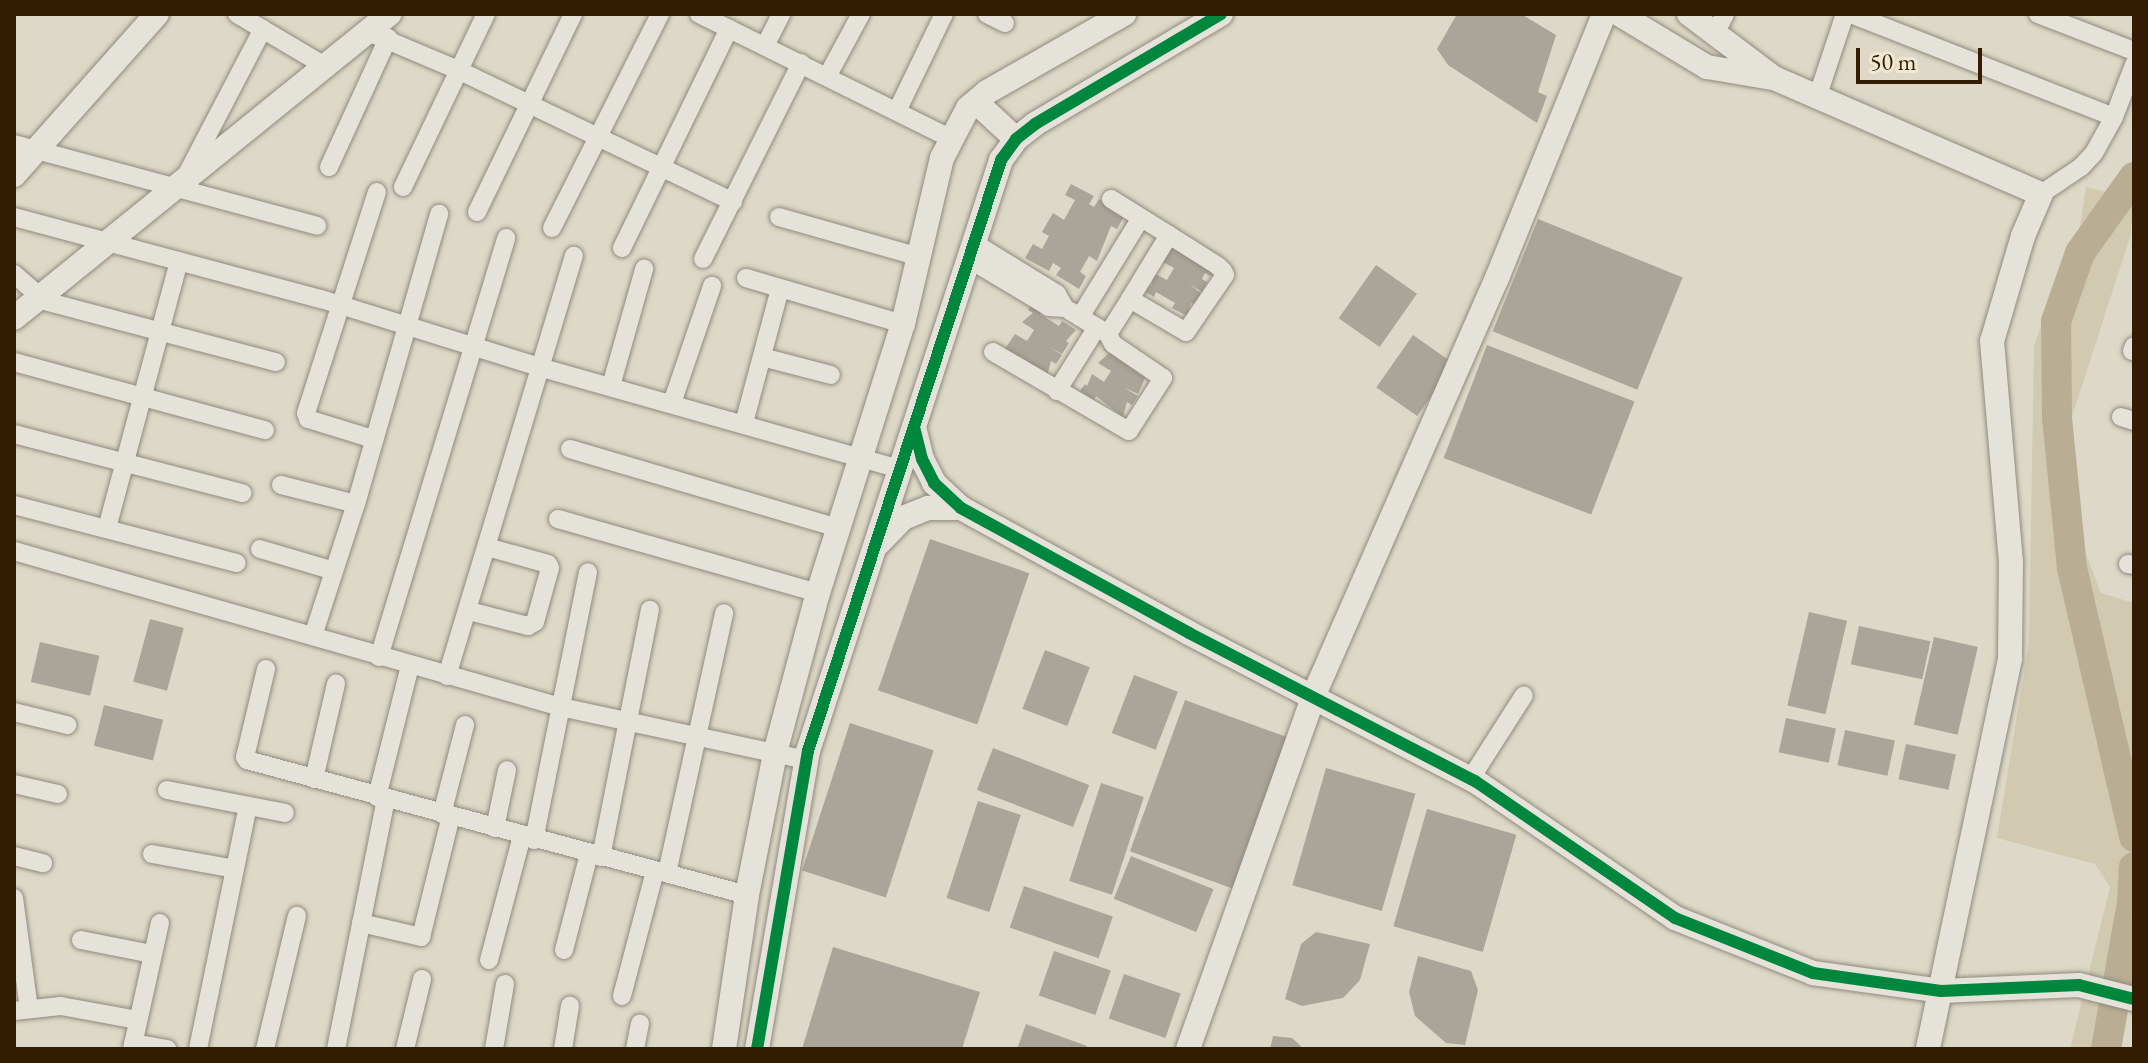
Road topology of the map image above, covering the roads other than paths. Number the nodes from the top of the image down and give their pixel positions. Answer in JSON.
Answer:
{"nodes":[{"id":1,"x":157,"y":14,"type":"edge"},
{"id":2,"x":237,"y":14,"type":"edge"},
{"id":3,"x":486,"y":14,"type":"edge"},
{"id":4,"x":573,"y":14,"type":"edge"},
{"id":5,"x":660,"y":14,"type":"edge"},
{"id":6,"x":781,"y":14,"type":"edge"},
{"id":7,"x":861,"y":14,"type":"edge"},
{"id":8,"x":944,"y":14,"type":"edge"},
{"id":9,"x":987,"y":14,"type":"edge"},
{"id":10,"x":1124,"y":14,"type":"edge"},
{"id":11,"x":1221,"y":14,"type":"edge"},
{"id":12,"x":1604,"y":14,"type":"edge"},
{"id":13,"x":1619,"y":14,"type":"edge"},
{"id":14,"x":1689,"y":14,"type":"edge"},
{"id":15,"x":1848,"y":14,"type":"edge"},
{"id":16,"x":2038,"y":14,"type":"edge"},
{"id":17,"x":702,"y":15,"type":"edge"},
{"id":18,"x":1005,"y":23,"type":"dead end"},
{"id":19,"x":1720,"y":23,"type":"edge"},
{"id":20,"x":381,"y":28,"type":"edge"},
{"id":21,"x":263,"y":29,"type":"junction"},
{"id":22,"x":729,"y":29,"type":"junction"},
{"id":23,"x":765,"y":46,"type":"junction"},
{"id":24,"x":2134,"y":51,"type":"edge"},
{"id":25,"x":801,"y":63,"type":"junction"},
{"id":26,"x":323,"y":65,"type":"junction"},
{"id":27,"x":2134,"y":65,"type":"edge"},
{"id":28,"x":458,"y":70,"type":"junction"},
{"id":29,"x":828,"y":75,"type":"junction"},
{"id":30,"x":1774,"y":78,"type":"junction"},
{"id":31,"x":1817,"y":98,"type":"junction"},
{"id":32,"x":976,"y":102,"type":"junction"},
{"id":33,"x":528,"y":103,"type":"junction"},
{"id":34,"x":898,"y":109,"type":"junction"},
{"id":35,"x":2114,"y":117,"type":"junction"},
{"id":36,"x":596,"y":136,"type":"junction"},
{"id":37,"x":950,"y":138,"type":"junction"},
{"id":38,"x":1016,"y":139,"type":"junction"},
{"id":39,"x":25,"y":148,"type":"edge"},
{"id":40,"x":329,"y":167,"type":"dead end"},
{"id":41,"x":662,"y":169,"type":"junction"},
{"id":42,"x":14,"y":175,"type":"edge"},
{"id":43,"x":179,"y":183,"type":"junction"},
{"id":44,"x":403,"y":187,"type":"dead end"},
{"id":45,"x":377,"y":192,"type":"dead end"},
{"id":46,"x":2041,"y":194,"type":"junction"},
{"id":47,"x":1111,"y":199,"type":"dead end"},
{"id":48,"x":733,"y":202,"type":"junction"},
{"id":49,"x":477,"y":212,"type":"dead end"},
{"id":50,"x":439,"y":214,"type":"dead end"},
{"id":51,"x":14,"y":217,"type":"edge"},
{"id":52,"x":779,"y":217,"type":"dead end"},
{"id":53,"x":1141,"y":218,"type":"junction"},
{"id":54,"x":317,"y":226,"type":"dead end"},
{"id":55,"x":552,"y":228,"type":"dead end"},
{"id":56,"x":1169,"y":235,"type":"junction"},
{"id":57,"x":506,"y":238,"type":"dead end"},
{"id":58,"x":106,"y":242,"type":"junction"},
{"id":59,"x":622,"y":248,"type":"dead end"},
{"id":60,"x":972,"y":251,"type":"junction"},
{"id":61,"x":574,"y":256,"type":"dead end"},
{"id":62,"x":919,"y":257,"type":"junction"},
{"id":63,"x":703,"y":259,"type":"dead end"},
{"id":64,"x":179,"y":262,"type":"junction"},
{"id":65,"x":644,"y":269,"type":"dead end"},
{"id":66,"x":14,"y":274,"type":"edge"},
{"id":67,"x":746,"y":278,"type":"dead end"},
{"id":68,"x":712,"y":286,"type":"dead end"},
{"id":69,"x":780,"y":289,"type":"junction"},
{"id":70,"x":38,"y":298,"type":"junction"},
{"id":71,"x":1130,"y":299,"type":"junction"},
{"id":72,"x":339,"y":304,"type":"junction"},
{"id":73,"x":1072,"y":312,"type":"junction"},
{"id":74,"x":14,"y":318,"type":"edge"},
{"id":75,"x":903,"y":324,"type":"junction"},
{"id":76,"x":407,"y":325,"type":"junction"},
{"id":77,"x":1102,"y":330,"type":"junction"},
{"id":78,"x":160,"y":331,"type":"junction"},
{"id":79,"x":472,"y":343,"type":"junction"},
{"id":80,"x":993,"y":352,"type":"dead end"},
{"id":81,"x":762,"y":357,"type":"junction"},
{"id":82,"x":14,"y":362,"type":"edge"},
{"id":83,"x":276,"y":362,"type":"dead end"},
{"id":84,"x":539,"y":367,"type":"junction"},
{"id":85,"x":831,"y":375,"type":"dead end"},
{"id":86,"x":611,"y":386,"type":"junction"},
{"id":87,"x":1057,"y":391,"type":"junction"},
{"id":88,"x":143,"y":396,"type":"junction"},
{"id":89,"x":672,"y":403,"type":"junction"},
{"id":90,"x":744,"y":423,"type":"junction"},
{"id":91,"x":914,"y":427,"type":"junction"},
{"id":92,"x":265,"y":430,"type":"dead end"},
{"id":93,"x":14,"y":434,"type":"edge"},
{"id":94,"x":373,"y":439,"type":"junction"},
{"id":95,"x":570,"y":449,"type":"dead end"},
{"id":96,"x":862,"y":456,"type":"junction"},
{"id":97,"x":126,"y":462,"type":"junction"},
{"id":98,"x":900,"y":469,"type":"junction"},
{"id":99,"x":281,"y":485,"type":"dead end"},
{"id":100,"x":242,"y":493,"type":"dead end"},
{"id":101,"x":356,"y":504,"type":"junction"},
{"id":102,"x":14,"y":505,"type":"edge"},
{"id":103,"x":961,"y":508,"type":"junction"},
{"id":104,"x":558,"y":519,"type":"dead end"},
{"id":105,"x":107,"y":528,"type":"junction"},
{"id":106,"x":838,"y":528,"type":"junction"},
{"id":107,"x":487,"y":547,"type":"junction"},
{"id":108,"x":874,"y":548,"type":"junction"},
{"id":109,"x":260,"y":549,"type":"dead end"},
{"id":110,"x":14,"y":551,"type":"edge"},
{"id":111,"x":237,"y":563,"type":"dead end"},
{"id":112,"x":334,"y":571,"type":"junction"},
{"id":113,"x":588,"y":572,"type":"dead end"},
{"id":114,"x":818,"y":593,"type":"junction"},
{"id":115,"x":650,"y":610,"type":"dead end"},
{"id":116,"x":469,"y":611,"type":"junction"},
{"id":117,"x":724,"y":613,"type":"dead end"},
{"id":118,"x":313,"y":636,"type":"junction"},
{"id":119,"x":379,"y":657,"type":"junction"},
{"id":120,"x":410,"y":666,"type":"junction"},
{"id":121,"x":266,"y":669,"type":"dead end"},
{"id":122,"x":447,"y":676,"type":"junction"},
{"id":123,"x":336,"y":684,"type":"dead end"},
{"id":124,"x":1524,"y":695,"type":"dead end"},
{"id":125,"x":1313,"y":697,"type":"junction"},
{"id":126,"x":561,"y":707,"type":"junction"},
{"id":127,"x":14,"y":712,"type":"edge"},
{"id":128,"x":630,"y":722,"type":"junction"},
{"id":129,"x":67,"y":725,"type":"dead end"},
{"id":130,"x":465,"y":725,"type":"dead end"},
{"id":131,"x":697,"y":737,"type":"junction"},
{"id":132,"x":775,"y":753,"type":"junction"},
{"id":133,"x":807,"y":760,"type":"junction"},
{"id":134,"x":507,"y":770,"type":"dead end"},
{"id":135,"x":1471,"y":778,"type":"junction"},
{"id":136,"x":314,"y":779,"type":"junction"},
{"id":137,"x":14,"y":784,"type":"edge"},
{"id":138,"x":167,"y":790,"type":"dead end"},
{"id":139,"x":58,"y":794,"type":"dead end"},
{"id":140,"x":381,"y":798,"type":"junction"},
{"id":141,"x":248,"y":806,"type":"junction"},
{"id":142,"x":285,"y":813,"type":"dead end"},
{"id":143,"x":447,"y":815,"type":"junction"},
{"id":144,"x":495,"y":828,"type":"junction"},
{"id":145,"x":528,"y":838,"type":"junction"},
{"id":146,"x":152,"y":854,"type":"dead end"},
{"id":147,"x":14,"y":856,"type":"edge"},
{"id":148,"x":595,"y":856,"type":"junction"},
{"id":149,"x":43,"y":863,"type":"dead end"},
{"id":150,"x":235,"y":869,"type":"junction"},
{"id":151,"x":661,"y":872,"type":"junction"},
{"id":152,"x":747,"y":895,"type":"junction"},
{"id":153,"x":14,"y":898,"type":"edge"},
{"id":154,"x":297,"y":916,"type":"dead end"},
{"id":155,"x":160,"y":923,"type":"dead end"},
{"id":156,"x":361,"y":923,"type":"junction"},
{"id":157,"x":81,"y":940,"type":"dead end"},
{"id":158,"x":564,"y":950,"type":"dead end"},
{"id":159,"x":152,"y":954,"type":"junction"},
{"id":160,"x":489,"y":960,"type":"dead end"},
{"id":161,"x":422,"y":979,"type":"dead end"},
{"id":162,"x":505,"y":984,"type":"dead end"},
{"id":163,"x":1941,"y":991,"type":"junction"},
{"id":164,"x":622,"y":996,"type":"dead end"},
{"id":165,"x":2130,"y":998,"type":"edge"},
{"id":166,"x":570,"y":1006,"type":"dead end"},
{"id":167,"x":22,"y":1010,"type":"edge"},
{"id":168,"x":137,"y":1020,"type":"junction"},
{"id":169,"x":640,"y":1023,"type":"dead end"},
{"id":170,"x":132,"y":1046,"type":"edge"},
{"id":171,"x":167,"y":1049,"type":"edge"},
{"id":172,"x":198,"y":1049,"type":"edge"},
{"id":173,"x":265,"y":1049,"type":"edge"},
{"id":174,"x":336,"y":1049,"type":"edge"},
{"id":175,"x":405,"y":1049,"type":"edge"},
{"id":176,"x":494,"y":1049,"type":"edge"},
{"id":177,"x":563,"y":1049,"type":"edge"},
{"id":178,"x":635,"y":1049,"type":"edge"},
{"id":179,"x":724,"y":1049,"type":"edge"},
{"id":180,"x":757,"y":1049,"type":"edge"},
{"id":181,"x":1188,"y":1049,"type":"edge"},
{"id":182,"x":1928,"y":1049,"type":"edge"}],
"edges":[{"from":1,"to":39,"type":"street"},
{"from":2,"to":21,"type":"street"},
{"from":3,"to":28,"type":"street"},
{"from":4,"to":33,"type":"street"},
{"from":5,"to":36,"type":"street"},
{"from":6,"to":23,"type":"street"},
{"from":7,"to":29,"type":"street"},
{"from":8,"to":34,"type":"street"},
{"from":9,"to":18,"type":"street"},
{"from":10,"to":32,"type":"street"},
{"from":11,"to":38,"type":"street"},
{"from":12,"to":125,"type":"street"},
{"from":13,"to":30,"type":"street"},
{"from":14,"to":19,"type":"street"},
{"from":15,"to":31,"type":"street"},
{"from":15,"to":35,"type":"street"},
{"from":16,"to":24,"type":"street"},
{"from":17,"to":22,"type":"street"},
{"from":19,"to":30,"type":"street"},
{"from":20,"to":26,"type":"street"},
{"from":20,"to":28,"type":"street"},
{"from":20,"to":40,"type":"street"},
{"from":21,"to":26,"type":"street"},
{"from":21,"to":43,"type":"street"},
{"from":22,"to":23,"type":"street"},
{"from":22,"to":41,"type":"street"},
{"from":23,"to":25,"type":"street"},
{"from":25,"to":29,"type":"street"},
{"from":25,"to":48,"type":"street"},
{"from":26,"to":43,"type":"street"},
{"from":27,"to":35,"type":"street"},
{"from":28,"to":33,"type":"street"},
{"from":28,"to":44,"type":"street"},
{"from":29,"to":34,"type":"street"},
{"from":30,"to":31,"type":"street"},
{"from":31,"to":46,"type":"street"},
{"from":32,"to":37,"type":"street"},
{"from":32,"to":38,"type":"street"},
{"from":33,"to":36,"type":"street"},
{"from":33,"to":49,"type":"street"},
{"from":34,"to":37,"type":"street"},
{"from":35,"to":46,"type":"street"},
{"from":36,"to":41,"type":"street"},
{"from":36,"to":55,"type":"street"},
{"from":37,"to":62,"type":"street"},
{"from":38,"to":60,"type":"street"},
{"from":39,"to":42,"type":"street"},
{"from":39,"to":43,"type":"street"},
{"from":41,"to":48,"type":"street"},
{"from":41,"to":59,"type":"street"},
{"from":43,"to":54,"type":"street"},
{"from":43,"to":58,"type":"street"},
{"from":45,"to":72,"type":"street"},
{"from":46,"to":163,"type":"street"},
{"from":47,"to":53,"type":"street"},
{"from":48,"to":63,"type":"street"},
{"from":50,"to":76,"type":"street"},
{"from":51,"to":58,"type":"street"},
{"from":52,"to":62,"type":"street"},
{"from":53,"to":56,"type":"street"},
{"from":53,"to":73,"type":"street"},
{"from":56,"to":71,"type":"street"},
{"from":56,"to":71,"type":"street"},
{"from":57,"to":79,"type":"street"},
{"from":58,"to":64,"type":"street"},
{"from":58,"to":70,"type":"street"},
{"from":60,"to":73,"type":"street"},
{"from":60,"to":91,"type":"street"},
{"from":61,"to":84,"type":"street"},
{"from":62,"to":75,"type":"street"},
{"from":64,"to":72,"type":"street"},
{"from":64,"to":78,"type":"street"},
{"from":65,"to":86,"type":"street"},
{"from":66,"to":70,"type":"street"},
{"from":67,"to":69,"type":"street"},
{"from":68,"to":89,"type":"street"},
{"from":69,"to":75,"type":"street"},
{"from":69,"to":81,"type":"street"},
{"from":70,"to":74,"type":"street"},
{"from":70,"to":78,"type":"street"},
{"from":71,"to":77,"type":"street"},
{"from":72,"to":76,"type":"street"},
{"from":72,"to":94,"type":"street"},
{"from":73,"to":77,"type":"street"},
{"from":75,"to":96,"type":"street"},
{"from":76,"to":79,"type":"street"},
{"from":76,"to":94,"type":"street"},
{"from":77,"to":87,"type":"street"},
{"from":77,"to":87,"type":"street"},
{"from":78,"to":83,"type":"street"},
{"from":78,"to":88,"type":"street"},
{"from":79,"to":84,"type":"street"},
{"from":79,"to":119,"type":"street"},
{"from":80,"to":87,"type":"street"},
{"from":81,"to":85,"type":"street"},
{"from":81,"to":90,"type":"street"},
{"from":82,"to":88,"type":"street"},
{"from":84,"to":86,"type":"street"},
{"from":84,"to":107,"type":"street"},
{"from":86,"to":89,"type":"street"},
{"from":88,"to":92,"type":"street"},
{"from":88,"to":97,"type":"street"},
{"from":89,"to":90,"type":"street"},
{"from":90,"to":96,"type":"street"},
{"from":91,"to":98,"type":"street"},
{"from":91,"to":103,"type":"street"},
{"from":93,"to":97,"type":"street"},
{"from":94,"to":101,"type":"street"},
{"from":95,"to":106,"type":"street"},
{"from":96,"to":98,"type":"street"},
{"from":96,"to":106,"type":"street"},
{"from":97,"to":100,"type":"street"},
{"from":97,"to":105,"type":"street"},
{"from":98,"to":108,"type":"street"},
{"from":99,"to":101,"type":"street"},
{"from":101,"to":112,"type":"street"},
{"from":102,"to":105,"type":"street"},
{"from":103,"to":108,"type":"street"},
{"from":103,"to":125,"type":"street"},
{"from":104,"to":114,"type":"street"},
{"from":105,"to":111,"type":"street"},
{"from":106,"to":114,"type":"street"},
{"from":107,"to":116,"type":"street"},
{"from":107,"to":116,"type":"street"},
{"from":108,"to":133,"type":"street"},
{"from":109,"to":112,"type":"street"},
{"from":110,"to":118,"type":"street"},
{"from":112,"to":118,"type":"street"},
{"from":113,"to":126,"type":"street"},
{"from":114,"to":132,"type":"street"},
{"from":115,"to":128,"type":"street"},
{"from":116,"to":122,"type":"street"},
{"from":117,"to":131,"type":"street"},
{"from":118,"to":119,"type":"street"},
{"from":119,"to":120,"type":"street"},
{"from":120,"to":122,"type":"street"},
{"from":120,"to":140,"type":"street"},
{"from":121,"to":136,"type":"street"},
{"from":122,"to":126,"type":"street"},
{"from":123,"to":136,"type":"street"},
{"from":124,"to":135,"type":"street"},
{"from":125,"to":135,"type":"street"},
{"from":125,"to":181,"type":"street"},
{"from":126,"to":128,"type":"street"},
{"from":126,"to":145,"type":"street"},
{"from":127,"to":129,"type":"street"},
{"from":128,"to":131,"type":"street"},
{"from":128,"to":148,"type":"street"},
{"from":130,"to":143,"type":"street"},
{"from":131,"to":132,"type":"street"},
{"from":131,"to":151,"type":"street"},
{"from":132,"to":133,"type":"street"},
{"from":132,"to":152,"type":"street"},
{"from":133,"to":180,"type":"street"},
{"from":134,"to":144,"type":"street"},
{"from":135,"to":163,"type":"street"},
{"from":136,"to":140,"type":"street"},
{"from":137,"to":139,"type":"street"},
{"from":138,"to":141,"type":"street"},
{"from":140,"to":143,"type":"street"},
{"from":140,"to":156,"type":"street"},
{"from":141,"to":142,"type":"street"},
{"from":141,"to":150,"type":"street"},
{"from":143,"to":144,"type":"street"},
{"from":143,"to":156,"type":"street"},
{"from":144,"to":145,"type":"street"},
{"from":145,"to":148,"type":"street"},
{"from":145,"to":160,"type":"street"},
{"from":146,"to":150,"type":"street"},
{"from":147,"to":149,"type":"street"},
{"from":148,"to":151,"type":"street"},
{"from":148,"to":158,"type":"street"},
{"from":150,"to":172,"type":"street"},
{"from":151,"to":152,"type":"street"},
{"from":151,"to":164,"type":"street"},
{"from":152,"to":179,"type":"street"},
{"from":153,"to":167,"type":"street"},
{"from":154,"to":173,"type":"street"},
{"from":155,"to":159,"type":"street"},
{"from":156,"to":174,"type":"street"},
{"from":157,"to":159,"type":"street"},
{"from":159,"to":168,"type":"street"},
{"from":161,"to":175,"type":"street"},
{"from":162,"to":176,"type":"street"},
{"from":163,"to":165,"type":"street"},
{"from":163,"to":182,"type":"street"},
{"from":166,"to":177,"type":"street"},
{"from":167,"to":168,"type":"street"},
{"from":168,"to":170,"type":"street"},
{"from":169,"to":178,"type":"street"},
{"from":170,"to":171,"type":"street"}]}
